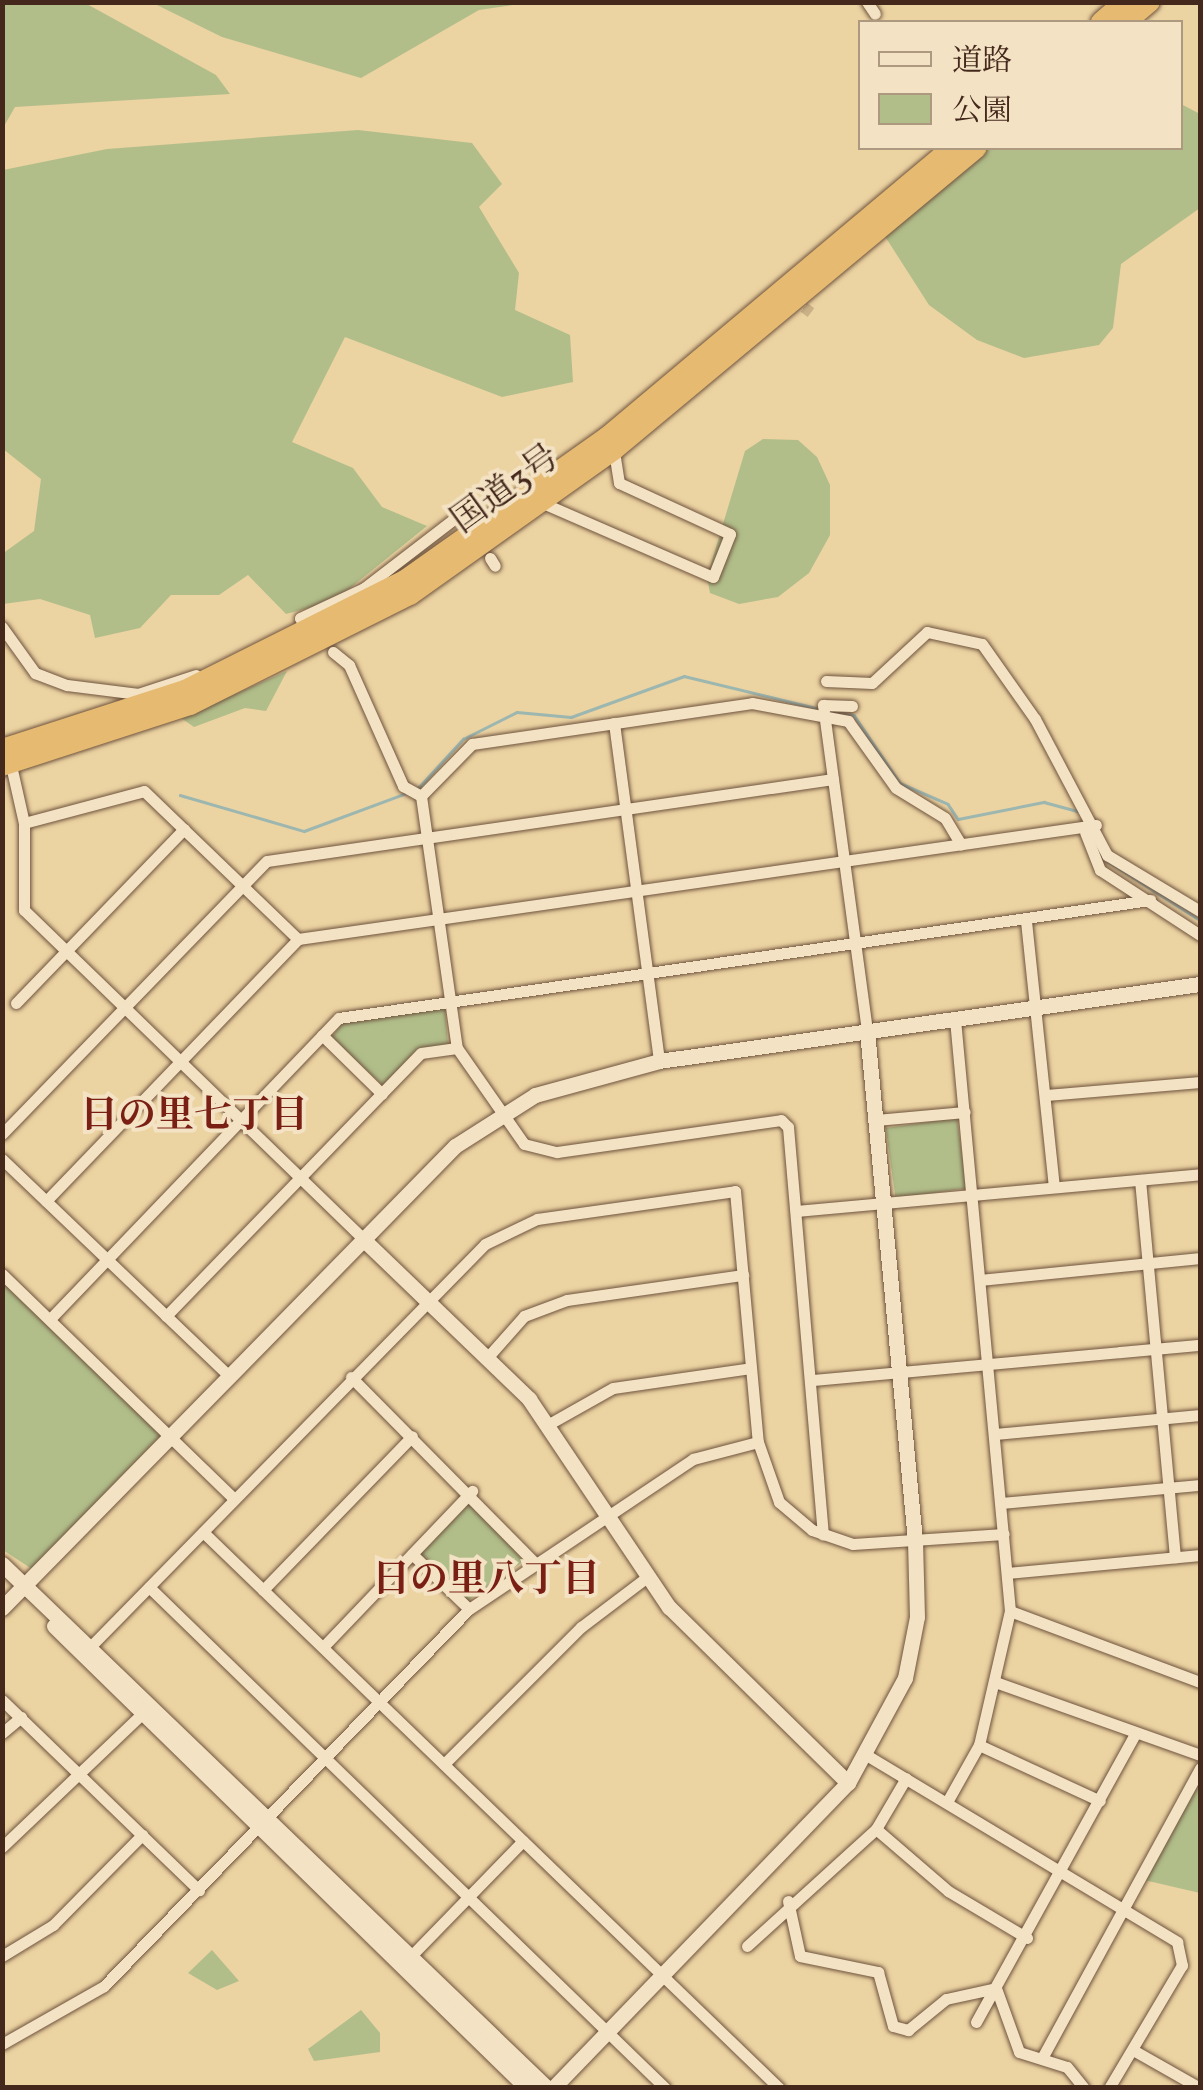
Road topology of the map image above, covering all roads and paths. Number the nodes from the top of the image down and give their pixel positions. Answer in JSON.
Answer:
{"nodes":[{"id":1,"x":867,"y":2,"type":"edge"},
{"id":2,"x":1124,"y":2,"type":"edge"},
{"id":3,"x":1150,"y":2,"type":"edge"},
{"id":4,"x":875,"y":14,"type":"dead end"},
{"id":5,"x":1103,"y":20,"type":"edge"},
{"id":6,"x":1128,"y":20,"type":"edge"},
{"id":7,"x":950,"y":150,"type":"edge"},
{"id":8,"x":975,"y":150,"type":"edge"},
{"id":9,"x":614,"y":450,"type":"junction"},
{"id":10,"x":545,"y":504,"type":"junction"},
{"id":11,"x":468,"y":525,"type":"dead end"},
{"id":12,"x":304,"y":624,"type":"dead end"},
{"id":13,"x":2,"y":628,"type":"edge"},
{"id":14,"x":279,"y":648,"type":"junction"},
{"id":15,"x":333,"y":652,"type":"dead end"},
{"id":16,"x":826,"y":680,"type":"dead end"},
{"id":17,"x":852,"y":706,"type":"dead end"},
{"id":18,"x":824,"y":718,"type":"junction"},
{"id":19,"x":614,"y":723,"type":"junction"},
{"id":20,"x":5,"y":757,"type":"edge"},
{"id":21,"x":833,"y":779,"type":"junction"},
{"id":22,"x":421,"y":796,"type":"junction"},
{"id":23,"x":626,"y":808,"type":"junction"},
{"id":24,"x":24,"y":823,"type":"junction"},
{"id":25,"x":184,"y":828,"type":"junction"},
{"id":26,"x":1090,"y":829,"type":"junction"},
{"id":27,"x":428,"y":836,"type":"junction"},
{"id":28,"x":961,"y":845,"type":"junction"},
{"id":29,"x":845,"y":862,"type":"junction"},
{"id":30,"x":243,"y":886,"type":"junction"},
{"id":31,"x":639,"y":890,"type":"junction"},
{"id":32,"x":1150,"y":900,"type":"junction"},
{"id":33,"x":1200,"y":911,"type":"edge"},
{"id":34,"x":440,"y":919,"type":"junction"},
{"id":35,"x":1026,"y":921,"type":"junction"},
{"id":36,"x":1200,"y":934,"type":"edge"},
{"id":37,"x":298,"y":939,"type":"junction"},
{"id":38,"x":855,"y":945,"type":"junction"},
{"id":39,"x":66,"y":952,"type":"junction"},
{"id":40,"x":650,"y":974,"type":"junction"},
{"id":41,"x":1200,"y":984,"type":"edge"},
{"id":42,"x":452,"y":1002,"type":"junction"},
{"id":43,"x":16,"y":1003,"type":"dead end"},
{"id":44,"x":126,"y":1008,"type":"junction"},
{"id":45,"x":1037,"y":1008,"type":"junction"},
{"id":46,"x":956,"y":1019,"type":"junction"},
{"id":47,"x":867,"y":1031,"type":"junction"},
{"id":48,"x":322,"y":1035,"type":"junction"},
{"id":49,"x":457,"y":1048,"type":"junction"},
{"id":50,"x":659,"y":1061,"type":"junction"},
{"id":51,"x":181,"y":1062,"type":"junction"},
{"id":52,"x":1200,"y":1082,"type":"edge"},
{"id":53,"x":382,"y":1094,"type":"junction"},
{"id":54,"x":1046,"y":1096,"type":"junction"},
{"id":55,"x":965,"y":1112,"type":"junction"},
{"id":56,"x":498,"y":1116,"type":"junction"},
{"id":57,"x":240,"y":1120,"type":"junction"},
{"id":58,"x":876,"y":1120,"type":"junction"},
{"id":59,"x":2,"y":1134,"type":"edge"},
{"id":60,"x":2,"y":1159,"type":"edge"},
{"id":61,"x":1200,"y":1174,"type":"edge"},
{"id":62,"x":302,"y":1177,"type":"junction"},
{"id":63,"x":1140,"y":1180,"type":"junction"},
{"id":64,"x":1054,"y":1186,"type":"junction"},
{"id":65,"x":971,"y":1194,"type":"junction"},
{"id":66,"x":46,"y":1200,"type":"junction"},
{"id":67,"x":883,"y":1202,"type":"junction"},
{"id":68,"x":796,"y":1211,"type":"junction"},
{"id":69,"x":362,"y":1239,"type":"junction"},
{"id":70,"x":1200,"y":1258,"type":"edge"},
{"id":71,"x":106,"y":1259,"type":"junction"},
{"id":72,"x":1148,"y":1263,"type":"junction"},
{"id":73,"x":2,"y":1274,"type":"edge"},
{"id":74,"x":743,"y":1274,"type":"junction"},
{"id":75,"x":980,"y":1280,"type":"junction"},
{"id":76,"x":426,"y":1301,"type":"junction"},
{"id":77,"x":166,"y":1316,"type":"junction"},
{"id":78,"x":50,"y":1319,"type":"junction"},
{"id":79,"x":1200,"y":1345,"type":"edge"},
{"id":80,"x":1156,"y":1350,"type":"junction"},
{"id":81,"x":486,"y":1359,"type":"junction"},
{"id":82,"x":988,"y":1364,"type":"junction"},
{"id":83,"x":751,"y":1368,"type":"junction"},
{"id":84,"x":900,"y":1372,"type":"junction"},
{"id":85,"x":230,"y":1378,"type":"junction"},
{"id":86,"x":351,"y":1378,"type":"junction"},
{"id":87,"x":813,"y":1380,"type":"junction"},
{"id":88,"x":1200,"y":1414,"type":"edge"},
{"id":89,"x":1162,"y":1418,"type":"junction"},
{"id":90,"x":549,"y":1424,"type":"junction"},
{"id":91,"x":995,"y":1434,"type":"junction"},
{"id":92,"x":412,"y":1436,"type":"junction"},
{"id":93,"x":172,"y":1437,"type":"junction"},
{"id":94,"x":758,"y":1442,"type":"junction"},
{"id":95,"x":1200,"y":1485,"type":"edge"},
{"id":96,"x":1168,"y":1488,"type":"junction"},
{"id":97,"x":472,"y":1492,"type":"junction"},
{"id":98,"x":234,"y":1499,"type":"junction"},
{"id":99,"x":1002,"y":1503,"type":"junction"},
{"id":100,"x":607,"y":1514,"type":"junction"},
{"id":101,"x":203,"y":1532,"type":"junction"},
{"id":102,"x":1004,"y":1534,"type":"junction"},
{"id":103,"x":824,"y":1535,"type":"junction"},
{"id":104,"x":915,"y":1541,"type":"junction"},
{"id":105,"x":412,"y":1554,"type":"junction"},
{"id":106,"x":1200,"y":1555,"type":"edge"},
{"id":107,"x":1174,"y":1557,"type":"junction"},
{"id":108,"x":533,"y":1561,"type":"junction"},
{"id":109,"x":2,"y":1564,"type":"edge"},
{"id":110,"x":1008,"y":1573,"type":"junction"},
{"id":111,"x":2,"y":1576,"type":"edge"},
{"id":112,"x":647,"y":1577,"type":"junction"},
{"id":113,"x":149,"y":1587,"type":"junction"},
{"id":114,"x":23,"y":1590,"type":"junction"},
{"id":115,"x":263,"y":1590,"type":"junction"},
{"id":116,"x":2,"y":1608,"type":"edge"},
{"id":117,"x":469,"y":1609,"type":"junction"},
{"id":118,"x":1010,"y":1611,"type":"junction"},
{"id":119,"x":90,"y":1647,"type":"junction"},
{"id":120,"x":323,"y":1648,"type":"junction"},
{"id":121,"x":1200,"y":1682,"type":"edge"},
{"id":122,"x":998,"y":1683,"type":"junction"},
{"id":123,"x":2,"y":1700,"type":"edge"},
{"id":124,"x":379,"y":1703,"type":"junction"},
{"id":125,"x":147,"y":1709,"type":"junction"},
{"id":126,"x":21,"y":1717,"type":"junction"},
{"id":127,"x":2,"y":1733,"type":"edge"},
{"id":128,"x":1135,"y":1734,"type":"junction"},
{"id":129,"x":979,"y":1745,"type":"junction"},
{"id":130,"x":1200,"y":1755,"type":"edge"},
{"id":131,"x":868,"y":1756,"type":"junction"},
{"id":132,"x":326,"y":1758,"type":"junction"},
{"id":133,"x":444,"y":1764,"type":"junction"},
{"id":134,"x":1200,"y":1768,"type":"edge"},
{"id":135,"x":82,"y":1777,"type":"junction"},
{"id":136,"x":906,"y":1778,"type":"junction"},
{"id":137,"x":848,"y":1783,"type":"junction"},
{"id":138,"x":1100,"y":1801,"type":"junction"},
{"id":139,"x":947,"y":1802,"type":"junction"},
{"id":140,"x":264,"y":1824,"type":"junction"},
{"id":141,"x":876,"y":1828,"type":"junction"},
{"id":142,"x":142,"y":1835,"type":"junction"},
{"id":143,"x":523,"y":1841,"type":"junction"},
{"id":144,"x":2,"y":1847,"type":"edge"},
{"id":145,"x":1064,"y":1875,"type":"junction"},
{"id":146,"x":199,"y":1890,"type":"junction"},
{"id":147,"x":469,"y":1897,"type":"junction"},
{"id":148,"x":788,"y":1900,"type":"junction"},
{"id":149,"x":1123,"y":1909,"type":"junction"},
{"id":150,"x":1027,"y":1938,"type":"junction"},
{"id":151,"x":747,"y":1946,"type":"dead end"},
{"id":152,"x":2,"y":1956,"type":"edge"},
{"id":153,"x":410,"y":1957,"type":"junction"},
{"id":154,"x":662,"y":1975,"type":"junction"},
{"id":155,"x":996,"y":1988,"type":"junction"},
{"id":156,"x":976,"y":2022,"type":"dead end"},
{"id":157,"x":608,"y":2032,"type":"junction"},
{"id":158,"x":2,"y":2044,"type":"edge"},
{"id":159,"x":1134,"y":2050,"type":"junction"},
{"id":160,"x":1042,"y":2058,"type":"junction"},
{"id":161,"x":527,"y":2088,"type":"edge"},
{"id":162,"x":550,"y":2088,"type":"edge"},
{"id":163,"x":666,"y":2088,"type":"edge"},
{"id":164,"x":779,"y":2088,"type":"edge"},
{"id":165,"x":1084,"y":2088,"type":"edge"},
{"id":166,"x":1110,"y":2088,"type":"edge"},
{"id":167,"x":1200,"y":2088,"type":"edge"}],
"edges":[{"from":1,"to":4,"type":"street"},
{"from":2,"to":5,"type":"highway"},
{"from":3,"to":6,"type":"highway"},
{"from":7,"to":14,"type":"highway","name":"国道3号"},
{"from":8,"to":9,"type":"highway","name":"国道3号"},
{"from":9,"to":10,"type":"highway","name":"国道3号"},
{"from":9,"to":10,"type":"street"},
{"from":10,"to":20,"type":"highway","name":"国道3号"},
{"from":11,"to":12,"type":"street"},
{"from":13,"to":14,"type":"street"},
{"from":14,"to":20,"type":"highway","name":"国道3号"},
{"from":15,"to":22,"type":"street"},
{"from":16,"to":26,"type":"street"},
{"from":17,"to":18,"type":"street"},
{"from":18,"to":19,"type":"street"},
{"from":18,"to":21,"type":"street"},
{"from":18,"to":28,"type":"street"},
{"from":19,"to":22,"type":"street"},
{"from":19,"to":23,"type":"street"},
{"from":20,"to":24,"type":"street"},
{"from":21,"to":23,"type":"street"},
{"from":21,"to":29,"type":"street"},
{"from":22,"to":27,"type":"street"},
{"from":23,"to":27,"type":"street"},
{"from":23,"to":31,"type":"street"},
{"from":24,"to":25,"type":"street"},
{"from":24,"to":39,"type":"street"},
{"from":25,"to":30,"type":"street"},
{"from":25,"to":39,"type":"street"},
{"from":26,"to":28,"type":"street"},
{"from":26,"to":32,"type":"street"},
{"from":26,"to":33,"type":"street"},
{"from":27,"to":30,"type":"street"},
{"from":27,"to":34,"type":"street"},
{"from":28,"to":29,"type":"street"},
{"from":29,"to":31,"type":"street"},
{"from":29,"to":38,"type":"street"},
{"from":30,"to":37,"type":"street"},
{"from":30,"to":44,"type":"street"},
{"from":31,"to":34,"type":"street"},
{"from":31,"to":40,"type":"street"},
{"from":32,"to":35,"type":"street"},
{"from":32,"to":36,"type":"street"},
{"from":34,"to":37,"type":"street"},
{"from":34,"to":42,"type":"street"},
{"from":35,"to":38,"type":"street"},
{"from":35,"to":45,"type":"street"},
{"from":37,"to":51,"type":"street"},
{"from":38,"to":40,"type":"street"},
{"from":38,"to":47,"type":"street"},
{"from":39,"to":43,"type":"street"},
{"from":39,"to":44,"type":"street"},
{"from":40,"to":42,"type":"street"},
{"from":40,"to":50,"type":"street"},
{"from":41,"to":45,"type":"street"},
{"from":42,"to":48,"type":"street"},
{"from":42,"to":49,"type":"street"},
{"from":44,"to":51,"type":"street"},
{"from":44,"to":59,"type":"street"},
{"from":45,"to":46,"type":"street"},
{"from":45,"to":54,"type":"street"},
{"from":46,"to":47,"type":"street"},
{"from":46,"to":55,"type":"street"},
{"from":47,"to":50,"type":"street"},
{"from":47,"to":58,"type":"street"},
{"from":48,"to":53,"type":"street"},
{"from":48,"to":57,"type":"street"},
{"from":49,"to":53,"type":"street"},
{"from":49,"to":56,"type":"street"},
{"from":50,"to":56,"type":"street"},
{"from":51,"to":57,"type":"street"},
{"from":51,"to":66,"type":"street"},
{"from":52,"to":54,"type":"street"},
{"from":53,"to":62,"type":"street"},
{"from":54,"to":64,"type":"street"},
{"from":55,"to":58,"type":"street"},
{"from":55,"to":65,"type":"street"},
{"from":56,"to":68,"type":"street"},
{"from":56,"to":69,"type":"street"},
{"from":57,"to":62,"type":"street"},
{"from":57,"to":71,"type":"street"},
{"from":58,"to":67,"type":"street"},
{"from":60,"to":66,"type":"street"},
{"from":61,"to":63,"type":"street"},
{"from":62,"to":69,"type":"street"},
{"from":62,"to":77,"type":"street"},
{"from":63,"to":64,"type":"street"},
{"from":63,"to":72,"type":"street"},
{"from":64,"to":65,"type":"street"},
{"from":65,"to":67,"type":"street"},
{"from":65,"to":75,"type":"street"},
{"from":66,"to":71,"type":"street"},
{"from":67,"to":68,"type":"street"},
{"from":67,"to":84,"type":"street"},
{"from":68,"to":87,"type":"street"},
{"from":69,"to":76,"type":"street"},
{"from":69,"to":85,"type":"street"},
{"from":70,"to":72,"type":"street"},
{"from":71,"to":77,"type":"street"},
{"from":71,"to":78,"type":"street"},
{"from":72,"to":75,"type":"street"},
{"from":72,"to":80,"type":"street"},
{"from":73,"to":78,"type":"street"},
{"from":74,"to":76,"type":"street"},
{"from":74,"to":81,"type":"street"},
{"from":74,"to":83,"type":"street"},
{"from":75,"to":82,"type":"street"},
{"from":76,"to":81,"type":"street"},
{"from":76,"to":86,"type":"street"},
{"from":77,"to":85,"type":"street"},
{"from":78,"to":93,"type":"street"},
{"from":79,"to":80,"type":"street"},
{"from":80,"to":82,"type":"street"},
{"from":80,"to":89,"type":"street"},
{"from":81,"to":90,"type":"street"},
{"from":82,"to":84,"type":"street"},
{"from":82,"to":91,"type":"street"},
{"from":83,"to":90,"type":"street"},
{"from":83,"to":94,"type":"street"},
{"from":84,"to":87,"type":"street"},
{"from":84,"to":104,"type":"street"},
{"from":85,"to":93,"type":"street"},
{"from":86,"to":92,"type":"street"},
{"from":86,"to":98,"type":"street"},
{"from":87,"to":103,"type":"street"},
{"from":88,"to":89,"type":"street"},
{"from":89,"to":91,"type":"street"},
{"from":89,"to":96,"type":"street"},
{"from":90,"to":100,"type":"street"},
{"from":91,"to":99,"type":"street"},
{"from":92,"to":97,"type":"street"},
{"from":92,"to":115,"type":"street"},
{"from":93,"to":98,"type":"street"},
{"from":93,"to":114,"type":"street"},
{"from":94,"to":100,"type":"street"},
{"from":94,"to":103,"type":"street"},
{"from":95,"to":96,"type":"street"},
{"from":96,"to":99,"type":"street"},
{"from":96,"to":107,"type":"street"},
{"from":97,"to":105,"type":"street"},
{"from":97,"to":108,"type":"street"},
{"from":98,"to":101,"type":"street"},
{"from":99,"to":102,"type":"street"},
{"from":100,"to":108,"type":"street"},
{"from":100,"to":112,"type":"street"},
{"from":101,"to":113,"type":"street"},
{"from":101,"to":115,"type":"street"},
{"from":102,"to":104,"type":"street"},
{"from":102,"to":110,"type":"street"},
{"from":103,"to":104,"type":"street"},
{"from":104,"to":131,"type":"street"},
{"from":105,"to":117,"type":"street"},
{"from":105,"to":120,"type":"street"},
{"from":106,"to":107,"type":"street"},
{"from":107,"to":110,"type":"street"},
{"from":108,"to":117,"type":"street"},
{"from":109,"to":114,"type":"street"},
{"from":110,"to":118,"type":"street"},
{"from":111,"to":114,"type":"street"},
{"from":112,"to":133,"type":"street"},
{"from":112,"to":137,"type":"street"},
{"from":113,"to":119,"type":"street"},
{"from":113,"to":132,"type":"street"},
{"from":114,"to":116,"type":"street"},
{"from":114,"to":119,"type":"street"},
{"from":114,"to":125,"type":"street"},
{"from":115,"to":120,"type":"street"},
{"from":117,"to":124,"type":"street"},
{"from":118,"to":121,"type":"street"},
{"from":118,"to":122,"type":"street"},
{"from":119,"to":125,"type":"street"},
{"from":120,"to":124,"type":"street"},
{"from":122,"to":128,"type":"street"},
{"from":122,"to":129,"type":"street"},
{"from":123,"to":126,"type":"street"},
{"from":124,"to":132,"type":"street"},
{"from":124,"to":133,"type":"street"},
{"from":125,"to":135,"type":"street"},
{"from":125,"to":140,"type":"street"},
{"from":126,"to":127,"type":"street"},
{"from":126,"to":135,"type":"street"},
{"from":128,"to":130,"type":"street"},
{"from":128,"to":138,"type":"street"},
{"from":129,"to":138,"type":"street"},
{"from":129,"to":139,"type":"street"},
{"from":131,"to":136,"type":"street"},
{"from":131,"to":137,"type":"street"},
{"from":132,"to":140,"type":"street"},
{"from":132,"to":147,"type":"street"},
{"from":133,"to":143,"type":"street"},
{"from":134,"to":149,"type":"street"},
{"from":135,"to":142,"type":"street"},
{"from":135,"to":144,"type":"street"},
{"from":136,"to":139,"type":"street"},
{"from":136,"to":141,"type":"street"},
{"from":137,"to":154,"type":"street"},
{"from":138,"to":145,"type":"street"},
{"from":139,"to":145,"type":"street"},
{"from":140,"to":146,"type":"street"},
{"from":140,"to":153,"type":"street"},
{"from":140,"to":161,"type":"street"},
{"from":141,"to":148,"type":"street"},
{"from":141,"to":150,"type":"street"},
{"from":142,"to":146,"type":"street"},
{"from":142,"to":152,"type":"street"},
{"from":143,"to":147,"type":"street"},
{"from":143,"to":154,"type":"street"},
{"from":145,"to":149,"type":"street"},
{"from":145,"to":150,"type":"street"},
{"from":146,"to":158,"type":"street"},
{"from":147,"to":153,"type":"street"},
{"from":147,"to":157,"type":"street"},
{"from":148,"to":151,"type":"street"},
{"from":148,"to":155,"type":"street"},
{"from":149,"to":159,"type":"street"},
{"from":149,"to":160,"type":"street"},
{"from":150,"to":155,"type":"street"},
{"from":153,"to":162,"type":"street"},
{"from":154,"to":157,"type":"street"},
{"from":154,"to":164,"type":"street"},
{"from":155,"to":156,"type":"street"},
{"from":155,"to":160,"type":"street"},
{"from":157,"to":162,"type":"street"},
{"from":157,"to":163,"type":"street"},
{"from":159,"to":166,"type":"street"},
{"from":159,"to":167,"type":"street"},
{"from":160,"to":165,"type":"street"}]}
